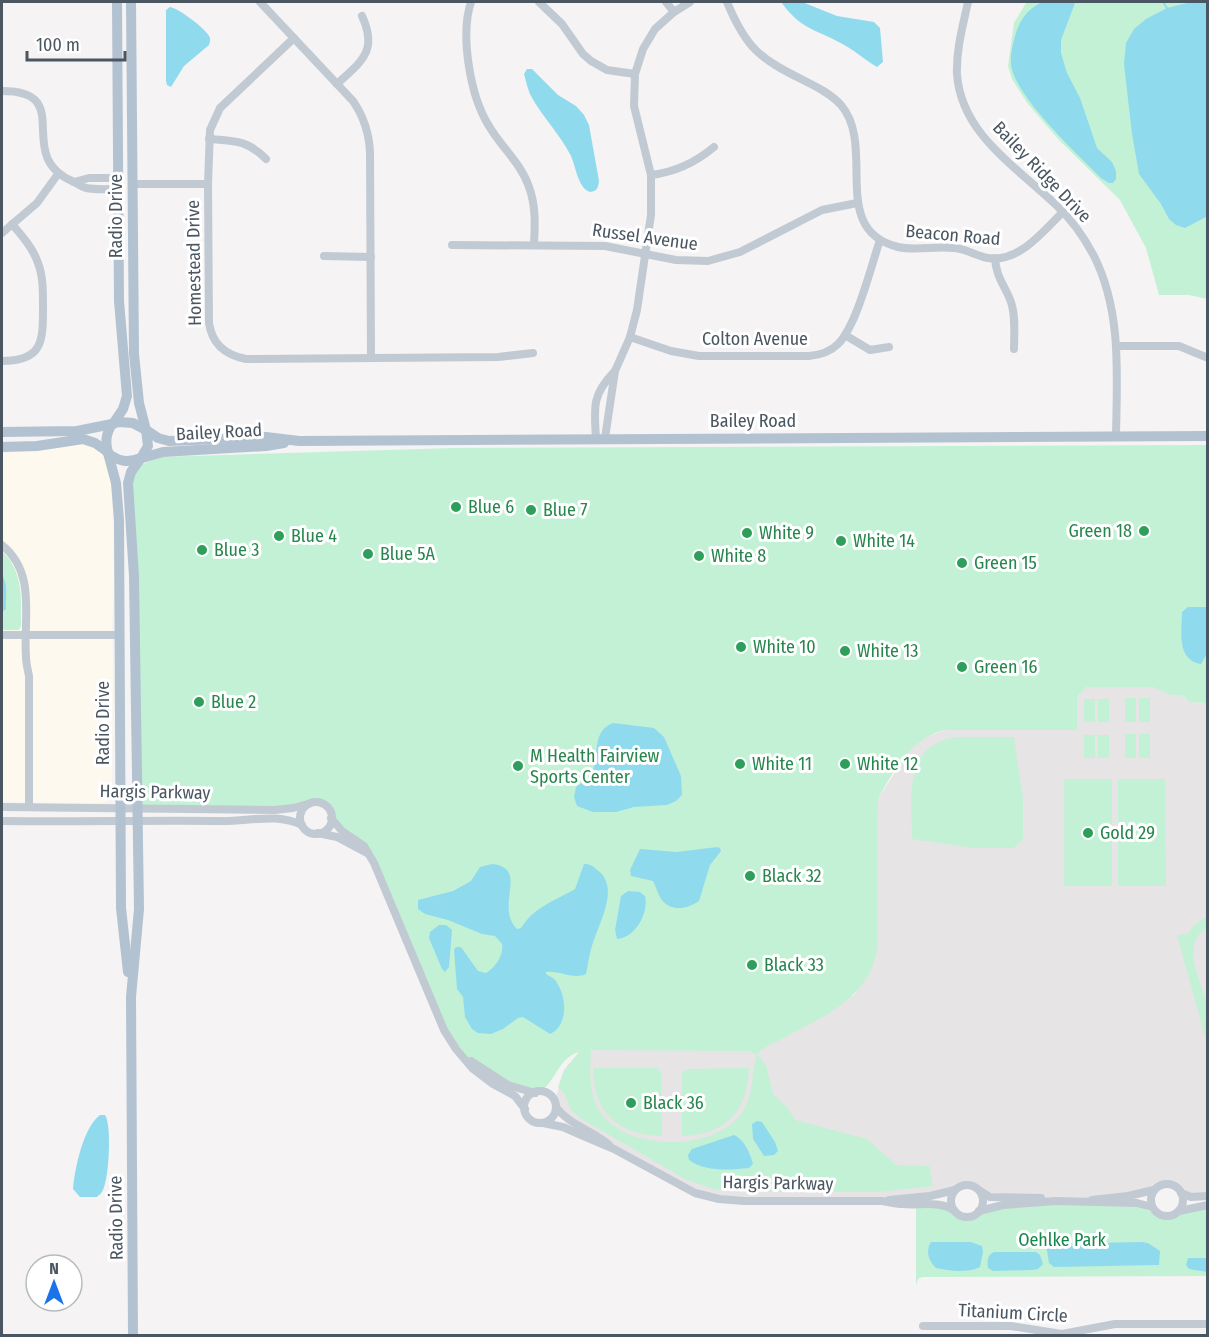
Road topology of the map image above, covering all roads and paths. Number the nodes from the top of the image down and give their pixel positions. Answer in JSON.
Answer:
{"nodes":[{"id":1,"x":117,"y":2,"type":"edge"},
{"id":2,"x":131,"y":2,"type":"edge"},
{"id":3,"x":260,"y":2,"type":"edge"},
{"id":4,"x":471,"y":2,"type":"edge"},
{"id":5,"x":539,"y":2,"type":"edge"},
{"id":6,"x":666,"y":2,"type":"edge"},
{"id":7,"x":690,"y":2,"type":"edge"},
{"id":8,"x":727,"y":2,"type":"edge"},
{"id":9,"x":968,"y":2,"type":"edge"},
{"id":10,"x":674,"y":12,"type":"junction"},
{"id":11,"x":362,"y":16,"type":"dead end"},
{"id":12,"x":294,"y":39,"type":"junction"},
{"id":13,"x":635,"y":74,"type":"junction"},
{"id":14,"x":337,"y":84,"type":"junction"},
{"id":15,"x":2,"y":91,"type":"edge"},
{"id":16,"x":209,"y":139,"type":"junction"},
{"id":17,"x":714,"y":147,"type":"dead end"},
{"id":18,"x":267,"y":159,"type":"dead end"},
{"id":19,"x":58,"y":174,"type":"junction"},
{"id":20,"x":651,"y":175,"type":"junction"},
{"id":21,"x":118,"y":183,"type":"junction"},
{"id":22,"x":132,"y":184,"type":"junction"},
{"id":23,"x":208,"y":184,"type":"junction"},
{"id":24,"x":857,"y":203,"type":"junction"},
{"id":25,"x":1063,"y":212,"type":"junction"},
{"id":26,"x":12,"y":224,"type":"junction"},
{"id":27,"x":2,"y":233,"type":"edge"},
{"id":28,"x":880,"y":240,"type":"junction"},
{"id":29,"x":452,"y":245,"type":"dead end"},
{"id":30,"x":534,"y":246,"type":"junction"},
{"id":31,"x":645,"y":253,"type":"junction"},
{"id":32,"x":324,"y":256,"type":"dead end"},
{"id":33,"x":370,"y":257,"type":"junction"},
{"id":34,"x":995,"y":258,"type":"junction"},
{"id":35,"x":845,"y":336,"type":"junction"},
{"id":36,"x":630,"y":337,"type":"junction"},
{"id":37,"x":1116,"y":346,"type":"junction"},
{"id":38,"x":889,"y":347,"type":"dead end"},
{"id":39,"x":1014,"y":349,"type":"dead end"},
{"id":40,"x":533,"y":353,"type":"dead end"},
{"id":41,"x":371,"y":358,"type":"junction"},
{"id":42,"x":1208,"y":358,"type":"edge"},
{"id":43,"x":2,"y":361,"type":"edge"},
{"id":44,"x":615,"y":372,"type":"junction"},
{"id":45,"x":113,"y":424,"type":"junction"},
{"id":46,"x":146,"y":430,"type":"junction"},
{"id":47,"x":2,"y":432,"type":"edge"},
{"id":48,"x":1116,"y":436,"type":"junction"},
{"id":49,"x":1208,"y":436,"type":"edge"},
{"id":50,"x":600,"y":438,"type":"junction"},
{"id":51,"x":299,"y":441,"type":"junction"},
{"id":52,"x":2,"y":447,"type":"edge"},
{"id":53,"x":108,"y":452,"type":"junction"},
{"id":54,"x":142,"y":458,"type":"junction"},
{"id":55,"x":2,"y":545,"type":"edge"},
{"id":56,"x":2,"y":635,"type":"edge"},
{"id":57,"x":26,"y":635,"type":"junction"},
{"id":58,"x":119,"y":635,"type":"junction"},
{"id":59,"x":308,"y":804,"type":"junction"},
{"id":60,"x":2,"y":807,"type":"edge"},
{"id":61,"x":29,"y":807,"type":"junction"},
{"id":62,"x":120,"y":807,"type":"junction"},
{"id":63,"x":138,"y":808,"type":"junction"},
{"id":64,"x":331,"y":818,"type":"junction"},
{"id":65,"x":120,"y":820,"type":"junction"},
{"id":66,"x":138,"y":820,"type":"junction"},
{"id":67,"x":2,"y":821,"type":"edge"},
{"id":68,"x":302,"y":825,"type":"junction"},
{"id":69,"x":318,"y":833,"type":"junction"},
{"id":70,"x":367,"y":853,"type":"junction"},
{"id":71,"x":131,"y":993,"type":"junction"},
{"id":72,"x":463,"y":1056,"type":"junction"},
{"id":73,"x":535,"y":1093,"type":"junction"},
{"id":74,"x":556,"y":1107,"type":"junction"},
{"id":75,"x":525,"y":1109,"type":"junction"},
{"id":76,"x":543,"y":1123,"type":"junction"},
{"id":77,"x":614,"y":1149,"type":"junction"},
{"id":78,"x":955,"y":1190,"type":"junction"},
{"id":79,"x":1154,"y":1190,"type":"junction"},
{"id":80,"x":980,"y":1191,"type":"junction"},
{"id":81,"x":1181,"y":1193,"type":"junction"},
{"id":82,"x":1208,"y":1197,"type":"edge"},
{"id":83,"x":882,"y":1201,"type":"junction"},
{"id":84,"x":1056,"y":1201,"type":"junction"},
{"id":85,"x":1088,"y":1201,"type":"junction"},
{"id":86,"x":1208,"y":1205,"type":"edge"},
{"id":87,"x":1152,"y":1207,"type":"junction"},
{"id":88,"x":954,"y":1210,"type":"junction"},
{"id":89,"x":979,"y":1211,"type":"junction"},
{"id":90,"x":1179,"y":1211,"type":"junction"},
{"id":91,"x":1208,"y":1324,"type":"edge"},
{"id":92,"x":923,"y":1326,"type":"dead end"},
{"id":93,"x":965,"y":1331,"type":"edge"},
{"id":94,"x":133,"y":1335,"type":"edge"}],
"edges":[{"from":1,"to":21,"type":"main road","name":"Radio Drive"},
{"from":2,"to":22,"type":"main road","name":"Radio Drive"},
{"from":3,"to":12,"type":"street"},
{"from":4,"to":30,"type":"street"},
{"from":5,"to":13,"type":"street"},
{"from":6,"to":10,"type":"street"},
{"from":7,"to":10,"type":"street"},
{"from":8,"to":24,"type":"street","name":"Beacon Road"},
{"from":9,"to":25,"type":"street","name":"Bailey Ridge Drive"},
{"from":10,"to":13,"type":"street"},
{"from":11,"to":14,"type":"street"},
{"from":12,"to":14,"type":"street"},
{"from":12,"to":16,"type":"street","name":"Homestead Drive"},
{"from":13,"to":20,"type":"street"},
{"from":14,"to":33,"type":"street"},
{"from":15,"to":19,"type":"street"},
{"from":16,"to":18,"type":"street"},
{"from":16,"to":23,"type":"street","name":"Homestead Drive"},
{"from":17,"to":20,"type":"street"},
{"from":19,"to":21,"type":"street"},
{"from":19,"to":26,"type":"street"},
{"from":20,"to":31,"type":"street"},
{"from":21,"to":45,"type":"main road","name":"Radio Drive"},
{"from":22,"to":23,"type":"street"},
{"from":22,"to":46,"type":"main road","name":"Radio Drive"},
{"from":23,"to":41,"type":"street","name":"Homestead Drive"},
{"from":24,"to":28,"type":"street","name":"Beacon Road"},
{"from":24,"to":31,"type":"street","name":"Russel Avenue"},
{"from":25,"to":34,"type":"street","name":"Beacon Road"},
{"from":25,"to":37,"type":"street","name":"Bailey Ridge Drive"},
{"from":26,"to":27,"type":"street"},
{"from":26,"to":43,"type":"street"},
{"from":28,"to":34,"type":"street","name":"Beacon Road"},
{"from":28,"to":35,"type":"street"},
{"from":29,"to":30,"type":"street","name":"Russel Avenue"},
{"from":30,"to":31,"type":"street","name":"Russel Avenue"},
{"from":31,"to":36,"type":"street"},
{"from":32,"to":33,"type":"street"},
{"from":33,"to":41,"type":"street"},
{"from":34,"to":39,"type":"street"},
{"from":35,"to":36,"type":"street","name":"Colton Avenue"},
{"from":35,"to":38,"type":"street"},
{"from":36,"to":44,"type":"street"},
{"from":37,"to":42,"type":"street"},
{"from":37,"to":48,"type":"street","name":"Bailey Ridge Drive"},
{"from":40,"to":41,"type":"street","name":"Homestead Drive"},
{"from":44,"to":50,"type":"street"},
{"from":44,"to":50,"type":"street"},
{"from":45,"to":46,"type":"main road"},
{"from":45,"to":47,"type":"main road"},
{"from":45,"to":53,"type":"main road"},
{"from":46,"to":51,"type":"main road","name":"Bailey Road"},
{"from":46,"to":54,"type":"main road"},
{"from":48,"to":49,"type":"main road","name":"Bailey Road"},
{"from":48,"to":50,"type":"main road","name":"Bailey Road"},
{"from":50,"to":51,"type":"main road","name":"Bailey Road"},
{"from":51,"to":54,"type":"main road","name":"Bailey Road"},
{"from":52,"to":53,"type":"main road"},
{"from":53,"to":54,"type":"main road"},
{"from":53,"to":58,"type":"main road","name":"Radio Drive"},
{"from":54,"to":63,"type":"main road","name":"Radio Drive"},
{"from":55,"to":57,"type":"street"},
{"from":56,"to":57,"type":"street"},
{"from":57,"to":58,"type":"street"},
{"from":57,"to":61,"type":"street"},
{"from":58,"to":62,"type":"main road","name":"Radio Drive"},
{"from":59,"to":63,"type":"street","name":"Hargis Parkway"},
{"from":59,"to":64,"type":"street"},
{"from":59,"to":68,"type":"street"},
{"from":60,"to":61,"type":"street","name":"Hargis Parkway"},
{"from":61,"to":62,"type":"street","name":"Hargis Parkway"},
{"from":62,"to":63,"type":"street","name":"Hargis Parkway"},
{"from":62,"to":65,"type":"main road","name":"Radio Drive"},
{"from":63,"to":66,"type":"main road","name":"Radio Drive"},
{"from":64,"to":69,"type":"street"},
{"from":64,"to":70,"type":"street"},
{"from":65,"to":66,"type":"street","name":"Hargis Parkway"},
{"from":65,"to":67,"type":"street","name":"Hargis Parkway"},
{"from":65,"to":71,"type":"main road","name":"Radio Drive"},
{"from":66,"to":68,"type":"street","name":"Hargis Parkway"},
{"from":66,"to":71,"type":"main road","name":"Radio Drive"},
{"from":68,"to":69,"type":"street"},
{"from":69,"to":70,"type":"street"},
{"from":70,"to":72,"type":"street"},
{"from":71,"to":94,"type":"main road","name":"Radio Drive"},
{"from":72,"to":73,"type":"street"},
{"from":72,"to":75,"type":"street"},
{"from":73,"to":74,"type":"street"},
{"from":73,"to":75,"type":"street"},
{"from":74,"to":76,"type":"street"},
{"from":74,"to":77,"type":"street","name":"Hargis Parkway"},
{"from":75,"to":76,"type":"street"},
{"from":76,"to":77,"type":"street","name":"Hargis Parkway"},
{"from":77,"to":83,"type":"street","name":"Hargis Parkway"},
{"from":78,"to":80,"type":"street"},
{"from":78,"to":83,"type":"street","name":"Hargis Parkway"},
{"from":78,"to":88,"type":"street"},
{"from":79,"to":81,"type":"street"},
{"from":79,"to":85,"type":"street"},
{"from":79,"to":87,"type":"street"},
{"from":80,"to":84,"type":"street"},
{"from":80,"to":89,"type":"street"},
{"from":81,"to":82,"type":"street"},
{"from":81,"to":90,"type":"street"},
{"from":83,"to":88,"type":"street","name":"Hargis Parkway"},
{"from":84,"to":85,"type":"street"},
{"from":84,"to":89,"type":"street"},
{"from":85,"to":87,"type":"street"},
{"from":86,"to":90,"type":"street"},
{"from":87,"to":90,"type":"street"},
{"from":88,"to":89,"type":"street"},
{"from":91,"to":93,"type":"street","name":"Titanium Circle"},
{"from":92,"to":93,"type":"street","name":"Titanium Circle"}]}
